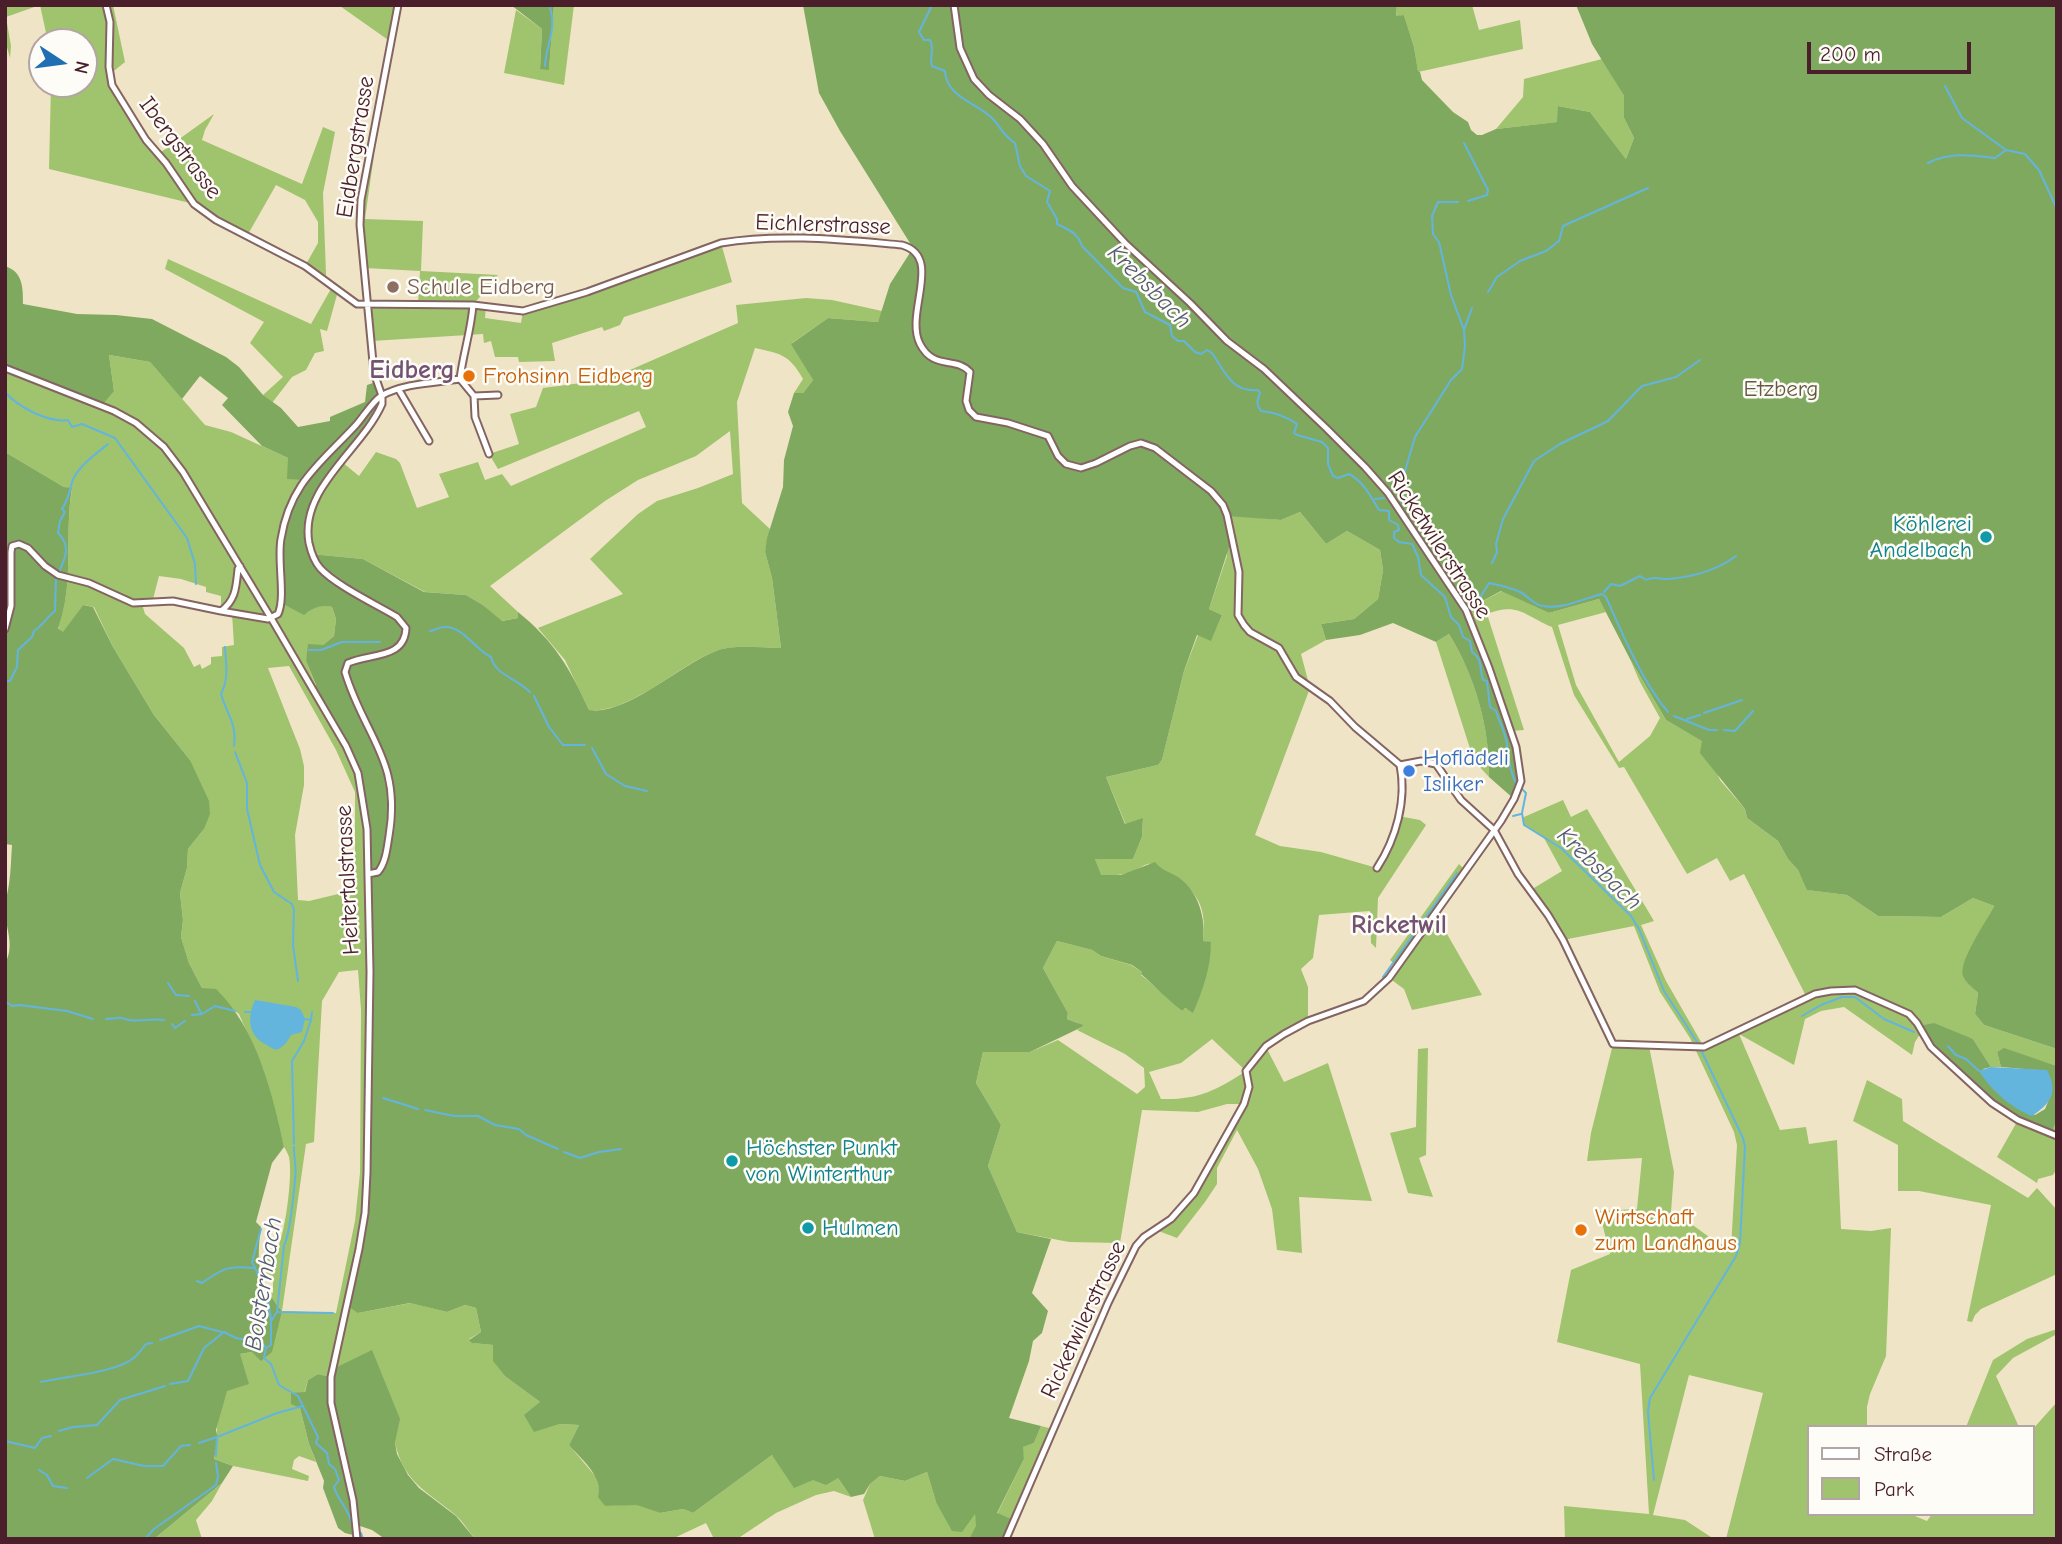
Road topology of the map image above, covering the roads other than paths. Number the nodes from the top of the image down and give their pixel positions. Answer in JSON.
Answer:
{"nodes":[{"id":1,"x":106,"y":5,"type":"edge"},
{"id":2,"x":398,"y":5,"type":"edge"},
{"id":3,"x":954,"y":5,"type":"edge"},
{"id":4,"x":369,"y":305,"type":"junction"},
{"id":5,"x":473,"y":305,"type":"junction"},
{"id":6,"x":5,"y":368,"type":"edge"},
{"id":7,"x":460,"y":379,"type":"junction"},
{"id":8,"x":399,"y":390,"type":"junction"},
{"id":9,"x":498,"y":394,"type":"dead end"},
{"id":10,"x":382,"y":396,"type":"junction"},
{"id":11,"x":474,"y":396,"type":"junction"},
{"id":12,"x":429,"y":441,"type":"dead end"},
{"id":13,"x":489,"y":454,"type":"dead end"},
{"id":14,"x":240,"y":566,"type":"junction"},
{"id":15,"x":220,"y":611,"type":"junction"},
{"id":16,"x":271,"y":618,"type":"junction"},
{"id":17,"x":5,"y":629,"type":"edge"},
{"id":18,"x":1400,"y":765,"type":"junction"},
{"id":19,"x":1494,"y":830,"type":"junction"},
{"id":20,"x":1377,"y":869,"type":"dead end"},
{"id":21,"x":368,"y":874,"type":"junction"},
{"id":22,"x":2057,"y":1136,"type":"edge"},
{"id":23,"x":357,"y":1539,"type":"edge"},
{"id":24,"x":1006,"y":1539,"type":"edge"}],
"edges":[{"from":1,"to":4,"type":"street","name":"Ibergstrasse"},
{"from":2,"to":4,"type":"street","name":"Eidbergstrasse"},
{"from":3,"to":19,"type":"street","name":"Ricketwilerstrasse"},
{"from":4,"to":5,"type":"street","name":"Eichlerstrasse"},
{"from":4,"to":10,"type":"street","name":"Eidbergstrasse"},
{"from":5,"to":7,"type":"street"},
{"from":5,"to":18,"type":"street","name":"Eichlerstrasse"},
{"from":6,"to":14,"type":"street","name":"Heitertalstrasse"},
{"from":7,"to":8,"type":"street"},
{"from":7,"to":11,"type":"street"},
{"from":8,"to":10,"type":"street"},
{"from":8,"to":12,"type":"street"},
{"from":9,"to":11,"type":"street"},
{"from":10,"to":16,"type":"street"},
{"from":10,"to":21,"type":"street"},
{"from":11,"to":13,"type":"street"},
{"from":14,"to":15,"type":"street"},
{"from":14,"to":16,"type":"street","name":"Heitertalstrasse"},
{"from":15,"to":16,"type":"street"},
{"from":15,"to":17,"type":"street"},
{"from":16,"to":21,"type":"street","name":"Heitertalstrasse"},
{"from":18,"to":19,"type":"street"},
{"from":18,"to":20,"type":"street"},
{"from":19,"to":22,"type":"street"},
{"from":19,"to":24,"type":"street","name":"Ricketwilerstrasse"},
{"from":21,"to":23,"type":"street","name":"Heitertalstrasse"}]}
